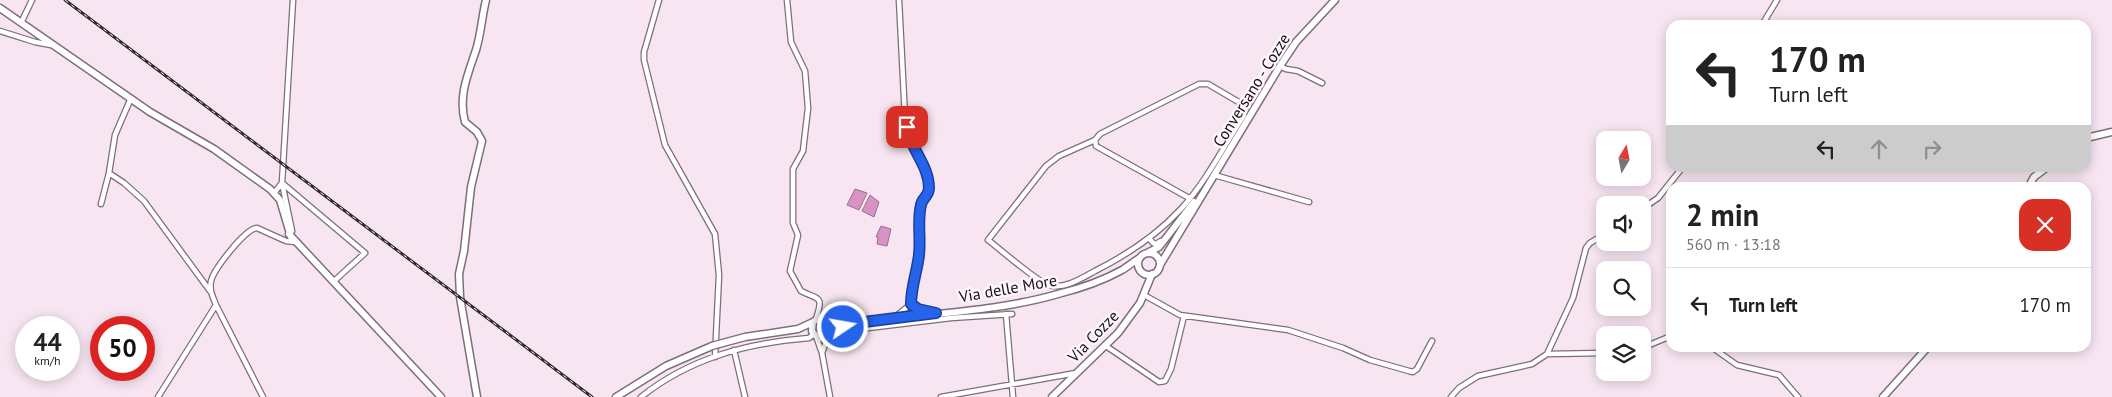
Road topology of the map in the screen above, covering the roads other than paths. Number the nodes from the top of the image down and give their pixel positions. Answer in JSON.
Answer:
{"nodes":[{"id":1,"x":32,"y":0,"type":"edge"},
{"id":2,"x":292,"y":0,"type":"edge"},
{"id":3,"x":486,"y":0,"type":"edge"},
{"id":4,"x":659,"y":0,"type":"edge"},
{"id":5,"x":788,"y":0,"type":"edge"},
{"id":6,"x":899,"y":0,"type":"edge"},
{"id":7,"x":1777,"y":0,"type":"edge"},
{"id":8,"x":1333,"y":1,"type":"edge"},
{"id":9,"x":0,"y":8,"type":"edge"},
{"id":10,"x":1765,"y":20,"type":"edge"},
{"id":11,"x":21,"y":23,"type":"junction"},
{"id":12,"x":0,"y":31,"type":"edge"},
{"id":13,"x":56,"y":46,"type":"junction"},
{"id":14,"x":1280,"y":66,"type":"junction"},
{"id":15,"x":1322,"y":83,"type":"dead end"},
{"id":16,"x":131,"y":98,"type":"junction"},
{"id":17,"x":2112,"y":132,"type":"edge"},
{"id":18,"x":2091,"y":137,"type":"edge"},
{"id":19,"x":1095,"y":140,"type":"junction"},
{"id":20,"x":1679,"y":172,"type":"edge"},
{"id":21,"x":2041,"y":172,"type":"edge"},
{"id":22,"x":109,"y":173,"type":"junction"},
{"id":23,"x":1214,"y":175,"type":"junction"},
{"id":24,"x":1671,"y":182,"type":"edge"},
{"id":25,"x":2031,"y":182,"type":"edge"},
{"id":26,"x":282,"y":183,"type":"junction"},
{"id":27,"x":1666,"y":188,"type":"edge"},
{"id":28,"x":274,"y":193,"type":"junction"},
{"id":29,"x":1189,"y":198,"type":"junction"},
{"id":30,"x":1309,"y":202,"type":"dead end"},
{"id":31,"x":1651,"y":203,"type":"edge"},
{"id":32,"x":101,"y":204,"type":"dead end"},
{"id":33,"x":1186,"y":213,"type":"junction"},
{"id":34,"x":293,"y":237,"type":"junction"},
{"id":35,"x":1150,"y":238,"type":"junction"},
{"id":36,"x":1596,"y":239,"type":"edge"},
{"id":37,"x":1149,"y":252,"type":"junction"},
{"id":38,"x":1129,"y":253,"type":"junction"},
{"id":39,"x":1138,"y":260,"type":"junction"},
{"id":40,"x":1130,"y":264,"type":"junction"},
{"id":41,"x":1160,"y":265,"type":"junction"},
{"id":42,"x":1122,"y":270,"type":"junction"},
{"id":43,"x":1141,"y":272,"type":"junction"},
{"id":44,"x":1152,"y":274,"type":"junction"},
{"id":45,"x":333,"y":282,"type":"junction"},
{"id":46,"x":210,"y":291,"type":"junction"},
{"id":47,"x":1145,"y":291,"type":"junction"},
{"id":48,"x":216,"y":304,"type":"junction"},
{"id":49,"x":911,"y":304,"type":"junction"},
{"id":50,"x":820,"y":308,"type":"junction"},
{"id":51,"x":936,"y":313,"type":"junction"},
{"id":52,"x":1006,"y":314,"type":"junction"},
{"id":53,"x":1012,"y":314,"type":"dead end"},
{"id":54,"x":1184,"y":316,"type":"junction"},
{"id":55,"x":827,"y":318,"type":"junction"},
{"id":56,"x":893,"y":319,"type":"junction"},
{"id":57,"x":815,"y":320,"type":"junction"},
{"id":58,"x":864,"y":322,"type":"junction"},
{"id":59,"x":798,"y":329,"type":"junction"},
{"id":60,"x":814,"y":334,"type":"junction"},
{"id":61,"x":830,"y":334,"type":"junction"},
{"id":62,"x":1666,"y":338,"type":"edge"},
{"id":63,"x":1432,"y":341,"type":"dead end"},
{"id":64,"x":1651,"y":344,"type":"edge"},
{"id":65,"x":1106,"y":346,"type":"junction"},
{"id":66,"x":734,"y":350,"type":"junction"},
{"id":67,"x":1718,"y":352,"type":"edge"},
{"id":68,"x":1923,"y":352,"type":"edge"},
{"id":69,"x":822,"y":353,"type":"junction"},
{"id":70,"x":1596,"y":353,"type":"edge"},
{"id":71,"x":1548,"y":354,"type":"junction"},
{"id":72,"x":715,"y":357,"type":"junction"},
{"id":73,"x":1078,"y":372,"type":"junction"},
{"id":74,"x":1012,"y":384,"type":"junction"},
{"id":75,"x":158,"y":397,"type":"edge"},
{"id":76,"x":263,"y":397,"type":"edge"},
{"id":77,"x":440,"y":397,"type":"edge"},
{"id":78,"x":477,"y":397,"type":"edge"},
{"id":79,"x":616,"y":397,"type":"edge"},
{"id":80,"x":641,"y":397,"type":"edge"},
{"id":81,"x":745,"y":397,"type":"edge"},
{"id":82,"x":830,"y":397,"type":"edge"},
{"id":83,"x":941,"y":397,"type":"edge"},
{"id":84,"x":1013,"y":397,"type":"edge"},
{"id":85,"x":1052,"y":397,"type":"edge"},
{"id":86,"x":1451,"y":397,"type":"edge"},
{"id":87,"x":1798,"y":397,"type":"edge"},
{"id":88,"x":1883,"y":397,"type":"edge"}],
"edges":[{"from":1,"to":11,"type":"street"},
{"from":2,"to":26,"type":"street"},
{"from":3,"to":78,"type":"main road"},
{"from":4,"to":72,"type":"street"},
{"from":5,"to":50,"type":"street"},
{"from":6,"to":49,"type":"street"},
{"from":7,"to":10,"type":"street"},
{"from":8,"to":14,"type":"main road","name":"Conversano - Cozze"},
{"from":9,"to":11,"type":"main road"},
{"from":11,"to":13,"type":"main road"},
{"from":12,"to":13,"type":"street"},
{"from":13,"to":16,"type":"main road"},
{"from":14,"to":15,"type":"street"},
{"from":14,"to":23,"type":"main road","name":"Conversano - Cozze"},
{"from":16,"to":22,"type":"street"},
{"from":16,"to":28,"type":"main road"},
{"from":17,"to":18,"type":"main road"},
{"from":19,"to":29,"type":"street"},
{"from":19,"to":29,"type":"street"},
{"from":19,"to":38,"type":"street"},
{"from":20,"to":24,"type":"street"},
{"from":21,"to":25,"type":"main road"},
{"from":22,"to":32,"type":"street"},
{"from":22,"to":46,"type":"street"},
{"from":23,"to":30,"type":"street"},
{"from":23,"to":33,"type":"main road"},
{"from":23,"to":41,"type":"main road"},
{"from":26,"to":28,"type":"street"},
{"from":26,"to":34,"type":"street"},
{"from":26,"to":45,"type":"street"},
{"from":27,"to":31,"type":"street"},
{"from":28,"to":34,"type":"main road"},
{"from":29,"to":35,"type":"street"},
{"from":33,"to":35,"type":"street"},
{"from":33,"to":37,"type":"main road"},
{"from":34,"to":45,"type":"main road"},
{"from":34,"to":46,"type":"street"},
{"from":35,"to":38,"type":"street"},
{"from":36,"to":71,"type":"street"},
{"from":37,"to":39,"type":"main road"},
{"from":37,"to":41,"type":"main road"},
{"from":38,"to":39,"type":"street"},
{"from":38,"to":40,"type":"street"},
{"from":39,"to":40,"type":"main road"},
{"from":39,"to":43,"type":"main road"},
{"from":40,"to":42,"type":"main road"},
{"from":41,"to":44,"type":"main road"},
{"from":42,"to":43,"type":"main road"},
{"from":42,"to":51,"type":"main road","name":"Via delle More"},
{"from":43,"to":44,"type":"main road"},
{"from":43,"to":47,"type":"main road"},
{"from":44,"to":47,"type":"main road","name":"Via Cozze"},
{"from":45,"to":77,"type":"main road"},
{"from":46,"to":48,"type":"street"},
{"from":47,"to":54,"type":"street"},
{"from":47,"to":65,"type":"main road","name":"Via Cozze"},
{"from":48,"to":75,"type":"street"},
{"from":48,"to":76,"type":"street"},
{"from":49,"to":51,"type":"street"},
{"from":49,"to":56,"type":"street"},
{"from":50,"to":55,"type":"street"},
{"from":50,"to":57,"type":"street"},
{"from":51,"to":56,"type":"main road","name":"Via delle More"},
{"from":52,"to":53,"type":"street"},
{"from":52,"to":61,"type":"street"},
{"from":52,"to":74,"type":"street"},
{"from":54,"to":63,"type":"street"},
{"from":54,"to":65,"type":"street"},
{"from":55,"to":57,"type":"main road"},
{"from":55,"to":58,"type":"main road"},
{"from":55,"to":61,"type":"main road"},
{"from":56,"to":58,"type":"main road","name":"Via delle More"},
{"from":57,"to":59,"type":"main road"},
{"from":57,"to":60,"type":"main road"},
{"from":58,"to":61,"type":"main road"},
{"from":59,"to":60,"type":"main road"},
{"from":59,"to":79,"type":"main road","bridge":true},
{"from":60,"to":61,"type":"main road"},
{"from":60,"to":66,"type":"street"},
{"from":60,"to":69,"type":"street"},
{"from":61,"to":69,"type":"street"},
{"from":62,"to":64,"type":"street"},
{"from":65,"to":73,"type":"main road","name":"Via Cozze"},
{"from":66,"to":72,"type":"street"},
{"from":66,"to":81,"type":"street"},
{"from":67,"to":87,"type":"street"},
{"from":68,"to":88,"type":"main road"},
{"from":69,"to":82,"type":"street"},
{"from":70,"to":71,"type":"street"},
{"from":71,"to":86,"type":"street"},
{"from":72,"to":80,"type":"street"},
{"from":73,"to":74,"type":"street"},
{"from":73,"to":85,"type":"main road","name":"Via Cozze"},
{"from":74,"to":83,"type":"street"},
{"from":74,"to":84,"type":"street"}]}
